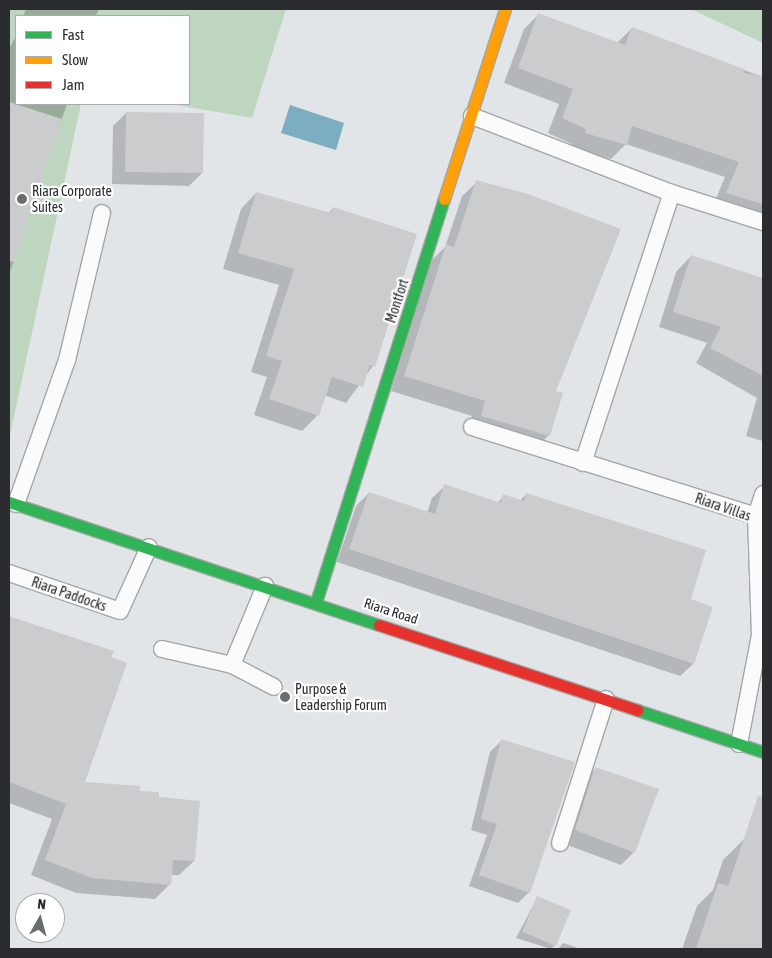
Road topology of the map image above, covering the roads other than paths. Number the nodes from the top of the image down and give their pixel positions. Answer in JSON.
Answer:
{"nodes":[{"id":1,"x":505,"y":9,"type":"edge"},
{"id":2,"x":472,"y":116,"type":"junction"},
{"id":3,"x":672,"y":193,"type":"junction"},
{"id":4,"x":102,"y":213,"type":"dead end"},
{"id":5,"x":763,"y":222,"type":"edge"},
{"id":6,"x":472,"y":426,"type":"dead end"},
{"id":7,"x":583,"y":463,"type":"junction"},
{"id":8,"x":763,"y":494,"type":"edge"},
{"id":9,"x":12,"y":503,"type":"edge"},
{"id":10,"x":756,"y":516,"type":"junction"},
{"id":11,"x":149,"y":547,"type":"junction"},
{"id":12,"x":9,"y":573,"type":"edge"},
{"id":13,"x":266,"y":586,"type":"junction"},
{"id":14,"x":316,"y":602,"type":"junction"},
{"id":15,"x":162,"y":649,"type":"dead end"},
{"id":16,"x":232,"y":665,"type":"junction"},
{"id":17,"x":274,"y":686,"type":"dead end"},
{"id":18,"x":606,"y":699,"type":"junction"},
{"id":19,"x":739,"y":744,"type":"junction"},
{"id":20,"x":763,"y":752,"type":"edge"},
{"id":21,"x":560,"y":843,"type":"dead end"}],
"edges":[{"from":1,"to":2,"type":"street","name":"Montfort"},
{"from":2,"to":3,"type":"lane"},
{"from":2,"to":14,"type":"street","name":"Montfort"},
{"from":3,"to":5,"type":"lane"},
{"from":3,"to":7,"type":"lane"},
{"from":4,"to":9,"type":"lane"},
{"from":6,"to":7,"type":"lane","name":"Riara Villas"},
{"from":7,"to":10,"type":"lane","name":"Riara Villas"},
{"from":8,"to":10,"type":"lane"},
{"from":9,"to":11,"type":"street","name":"Riara Road"},
{"from":10,"to":19,"type":"lane","name":"Riara Villas"},
{"from":11,"to":12,"type":"lane","name":"Riara Paddocks"},
{"from":11,"to":13,"type":"street","name":"Riara Road"},
{"from":13,"to":14,"type":"street","name":"Riara Road"},
{"from":13,"to":16,"type":"lane"},
{"from":14,"to":18,"type":"street","name":"Riara Road"},
{"from":15,"to":16,"type":"lane"},
{"from":16,"to":17,"type":"lane"},
{"from":18,"to":19,"type":"street","name":"Riara Road"},
{"from":18,"to":21,"type":"lane"},
{"from":19,"to":20,"type":"street","name":"Riara Road"}]}
